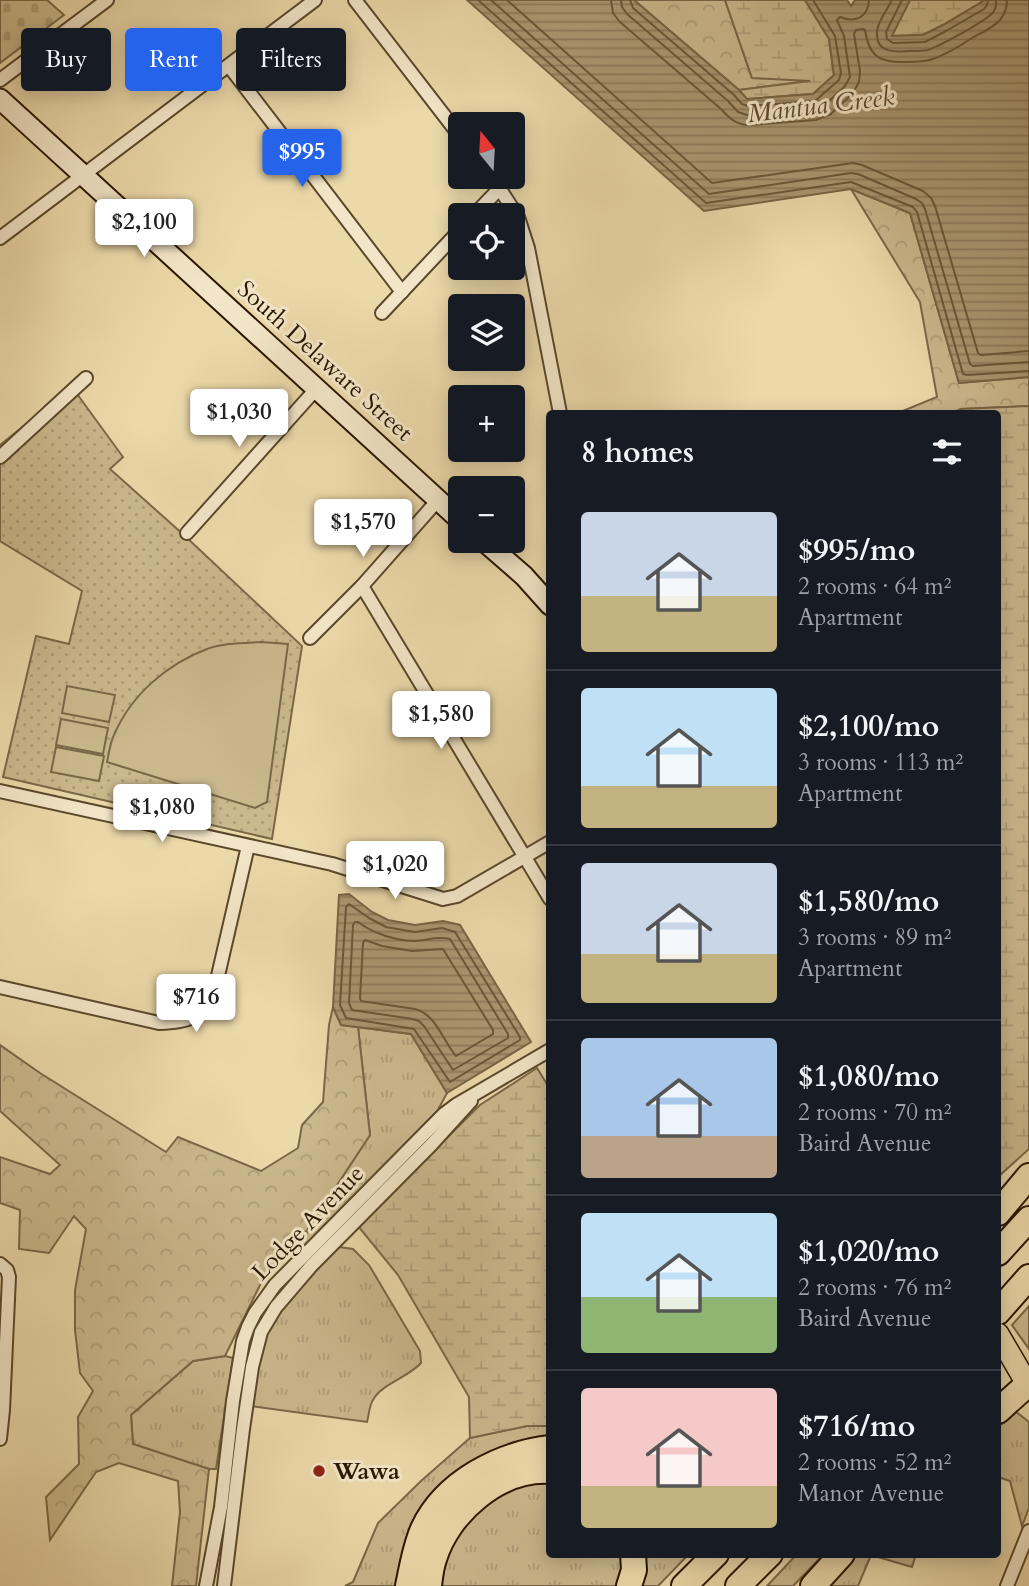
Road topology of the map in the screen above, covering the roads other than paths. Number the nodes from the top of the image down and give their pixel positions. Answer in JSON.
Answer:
{"nodes":[{"id":1,"x":107,"y":0,"type":"edge"},
{"id":2,"x":315,"y":0,"type":"edge"},
{"id":3,"x":355,"y":0,"type":"edge"},
{"id":4,"x":229,"y":66,"type":"junction"},
{"id":5,"x":0,"y":80,"type":"edge"},
{"id":6,"x":0,"y":99,"type":"edge"},
{"id":7,"x":448,"y":120,"type":"edge"},
{"id":8,"x":84,"y":174,"type":"junction"},
{"id":9,"x":499,"y":189,"type":"edge"},
{"id":10,"x":501,"y":189,"type":"edge"},
{"id":11,"x":486,"y":203,"type":"edge"},
{"id":12,"x":0,"y":238,"type":"edge"},
{"id":13,"x":448,"y":243,"type":"edge"},
{"id":14,"x":402,"y":292,"type":"junction"},
{"id":15,"x":382,"y":313,"type":"dead end"},
{"id":16,"x":86,"y":378,"type":"dead end"},
{"id":17,"x":317,"y":388,"type":"junction"},
{"id":18,"x":559,"y":410,"type":"edge"},
{"id":19,"x":0,"y":457,"type":"edge"},
{"id":20,"x":438,"y":500,"type":"junction"},
{"id":21,"x":448,"y":509,"type":"edge"},
{"id":22,"x":187,"y":533,"type":"dead end"},
{"id":23,"x":498,"y":553,"type":"edge"},
{"id":24,"x":362,"y":586,"type":"junction"},
{"id":25,"x":546,"y":601,"type":"edge"},
{"id":26,"x":310,"y":639,"type":"dead end"},
{"id":27,"x":0,"y":791,"type":"edge"},
{"id":28,"x":546,"y":844,"type":"edge"},
{"id":29,"x":248,"y":846,"type":"junction"},
{"id":30,"x":524,"y":858,"type":"junction"},
{"id":31,"x":546,"y":893,"type":"edge"},
{"id":32,"x":0,"y":987,"type":"edge"},
{"id":33,"x":546,"y":1052,"type":"edge"},
{"id":34,"x":478,"y":1092,"type":"junction"},
{"id":35,"x":1029,"y":1175,"type":"edge"},
{"id":36,"x":1001,"y":1203,"type":"edge"},
{"id":37,"x":1001,"y":1209,"type":"edge"},
{"id":38,"x":1029,"y":1219,"type":"edge"},
{"id":39,"x":1001,"y":1251,"type":"edge"},
{"id":40,"x":4,"y":1267,"type":"edge"},
{"id":41,"x":1029,"y":1277,"type":"edge"},
{"id":42,"x":1001,"y":1309,"type":"edge"},
{"id":43,"x":1002,"y":1341,"type":"edge"},
{"id":44,"x":1028,"y":1385,"type":"edge"},
{"id":45,"x":1001,"y":1408,"type":"edge"},
{"id":46,"x":0,"y":1430,"type":"edge"},
{"id":47,"x":0,"y":1439,"type":"edge"},
{"id":48,"x":546,"y":1449,"type":"edge"},
{"id":49,"x":546,"y":1471,"type":"edge"},
{"id":50,"x":1029,"y":1531,"type":"edge"},
{"id":51,"x":633,"y":1558,"type":"edge"},
{"id":52,"x":712,"y":1558,"type":"edge"},
{"id":53,"x":765,"y":1558,"type":"edge"},
{"id":54,"x":838,"y":1558,"type":"edge"},
{"id":55,"x":206,"y":1586,"type":"edge"},
{"id":56,"x":224,"y":1586,"type":"edge"},
{"id":57,"x":408,"y":1586,"type":"edge"},
{"id":58,"x":429,"y":1586,"type":"edge"},
{"id":59,"x":629,"y":1586,"type":"edge"},
{"id":60,"x":684,"y":1586,"type":"edge"},
{"id":61,"x":738,"y":1586,"type":"edge"},
{"id":62,"x":813,"y":1586,"type":"edge"},
{"id":63,"x":1007,"y":1586,"type":"edge"}],
"edges":[{"from":1,"to":5,"type":"street"},
{"from":2,"to":4,"type":"street"},
{"from":3,"to":7,"type":"street"},
{"from":4,"to":8,"type":"street"},
{"from":4,"to":14,"type":"street"},
{"from":6,"to":8,"type":"main road","name":"South Delaware Street"},
{"from":8,"to":12,"type":"street"},
{"from":8,"to":17,"type":"main road","name":"South Delaware Street"},
{"from":9,"to":11,"type":"street"},
{"from":10,"to":18,"type":"street"},
{"from":13,"to":14,"type":"street"},
{"from":14,"to":15,"type":"street"},
{"from":16,"to":19,"type":"street"},
{"from":17,"to":20,"type":"main road","name":"South Delaware Street"},
{"from":17,"to":22,"type":"street"},
{"from":20,"to":21,"type":"main road","name":"South Delaware Street"},
{"from":20,"to":24,"type":"street"},
{"from":23,"to":25,"type":"main road"},
{"from":24,"to":26,"type":"street"},
{"from":24,"to":30,"type":"street"},
{"from":27,"to":29,"type":"street"},
{"from":28,"to":30,"type":"street"},
{"from":29,"to":30,"type":"street"},
{"from":29,"to":32,"type":"street"},
{"from":30,"to":31,"type":"street"},
{"from":33,"to":34,"type":"street","name":"Lodge Avenue"},
{"from":34,"to":55,"type":"street","name":"Lodge Avenue"},
{"from":34,"to":56,"type":"street","name":"Lodge Avenue"},
{"from":35,"to":36,"type":"highway"},
{"from":35,"to":37,"type":"highway"},
{"from":38,"to":39,"type":"highway"},
{"from":40,"to":46,"type":"street"},
{"from":41,"to":42,"type":"highway"},
{"from":43,"to":44,"type":"main road"},
{"from":44,"to":45,"type":"highway"},
{"from":46,"to":47,"type":"street"},
{"from":48,"to":57,"type":"highway"},
{"from":49,"to":58,"type":"highway"},
{"from":50,"to":63,"type":"street"},
{"from":51,"to":59,"type":"highway"},
{"from":52,"to":60,"type":"highway"},
{"from":53,"to":61,"type":"highway"},
{"from":54,"to":62,"type":"highway"}]}
